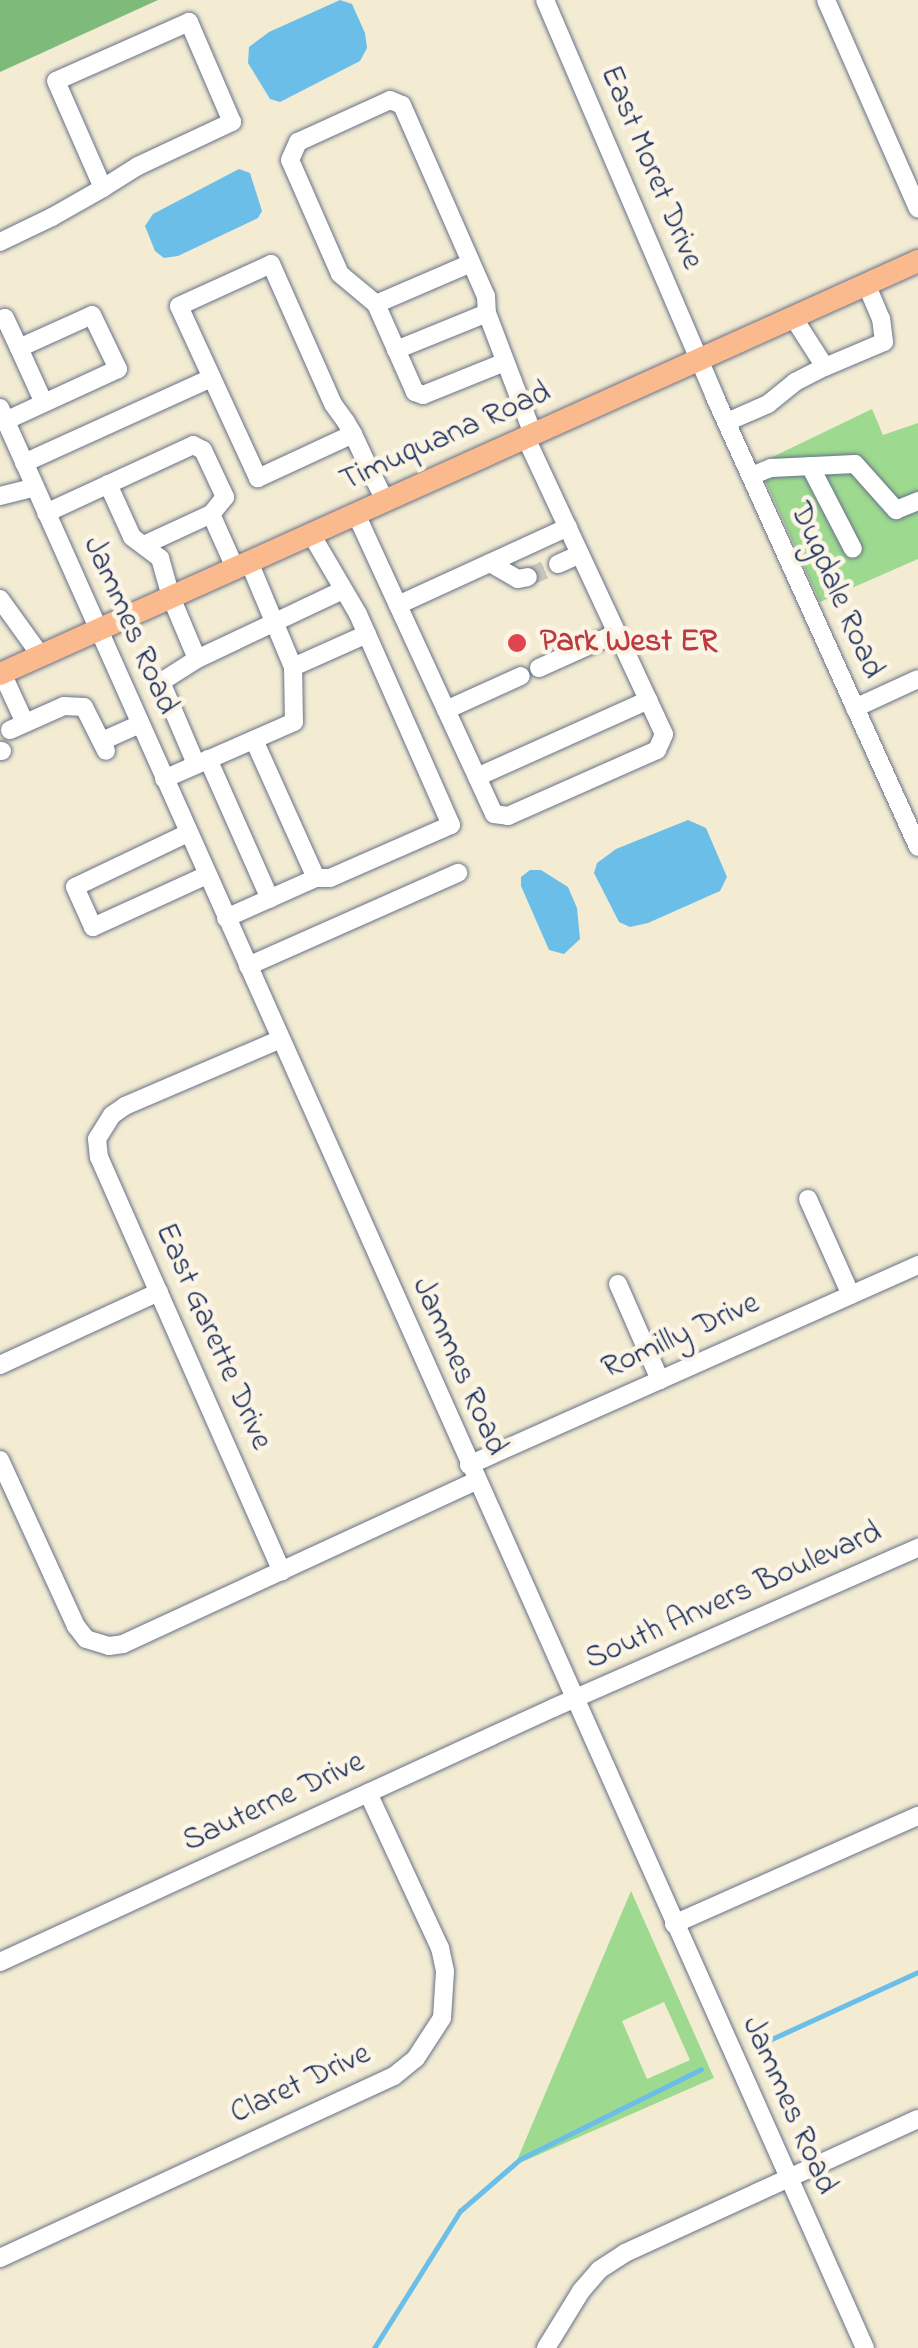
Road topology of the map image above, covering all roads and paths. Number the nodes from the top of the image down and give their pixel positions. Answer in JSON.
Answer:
{"nodes":[{"id":1,"x":545,"y":0,"type":"edge"},
{"id":2,"x":826,"y":0,"type":"edge"},
{"id":3,"x":102,"y":188,"type":"junction"},
{"id":4,"x":918,"y":209,"type":"edge"},
{"id":5,"x":0,"y":242,"type":"edge"},
{"id":6,"x":918,"y":260,"type":"edge"},
{"id":7,"x":471,"y":263,"type":"junction"},
{"id":8,"x":866,"y":284,"type":"junction"},
{"id":9,"x":376,"y":304,"type":"junction"},
{"id":10,"x":487,"y":313,"type":"junction"},
{"id":11,"x":793,"y":317,"type":"junction"},
{"id":12,"x":0,"y":320,"type":"edge"},
{"id":13,"x":19,"y":348,"type":"junction"},
{"id":14,"x":396,"y":350,"type":"junction"},
{"id":15,"x":699,"y":360,"type":"junction"},
{"id":16,"x":505,"y":362,"type":"junction"},
{"id":17,"x":826,"y":367,"type":"junction"},
{"id":18,"x":211,"y":378,"type":"junction"},
{"id":19,"x":44,"y":403,"type":"junction"},
{"id":20,"x":3,"y":415,"type":"edge"},
{"id":21,"x":727,"y":422,"type":"junction"},
{"id":22,"x":353,"y":434,"type":"junction"},
{"id":23,"x":530,"y":436,"type":"junction"},
{"id":24,"x":24,"y":462,"type":"junction"},
{"id":25,"x":810,"y":466,"type":"junction"},
{"id":26,"x":751,"y":476,"type":"junction"},
{"id":27,"x":108,"y":484,"type":"junction"},
{"id":28,"x":35,"y":487,"type":"junction"},
{"id":29,"x":0,"y":496,"type":"edge"},
{"id":30,"x":385,"y":501,"type":"junction"},
{"id":31,"x":918,"y":501,"type":"edge"},
{"id":32,"x":46,"y":512,"type":"junction"},
{"id":33,"x":211,"y":514,"type":"junction"},
{"id":34,"x":356,"y":514,"type":"junction"},
{"id":35,"x":568,"y":527,"type":"junction"},
{"id":36,"x":311,"y":534,"type":"junction"},
{"id":37,"x":144,"y":545,"type":"junction"},
{"id":38,"x":853,"y":550,"type":"dead end"},
{"id":39,"x":580,"y":554,"type":"junction"},
{"id":40,"x":490,"y":563,"type":"junction"},
{"id":41,"x":558,"y":564,"type":"tunnel mouth"},
{"id":42,"x":242,"y":565,"type":"junction"},
{"id":43,"x":528,"y":577,"type":"tunnel mouth"},
{"id":44,"x":343,"y":590,"type":"junction"},
{"id":45,"x":170,"y":598,"type":"junction"},
{"id":46,"x":0,"y":599,"type":"edge"},
{"id":47,"x":398,"y":606,"type":"junction"},
{"id":48,"x":274,"y":623,"type":"junction"},
{"id":49,"x":98,"y":630,"type":"junction"},
{"id":50,"x":617,"y":633,"type":"junction"},
{"id":51,"x":366,"y":634,"type":"junction"},
{"id":52,"x":41,"y":656,"type":"junction"},
{"id":53,"x":197,"y":659,"type":"junction"},
{"id":54,"x":292,"y":666,"type":"junction"},
{"id":55,"x":539,"y":668,"type":"dead end"},
{"id":56,"x":1,"y":674,"type":"edge"},
{"id":57,"x":520,"y":676,"type":"dead end"},
{"id":58,"x":918,"y":679,"type":"edge"},
{"id":59,"x":648,"y":700,"type":"junction"},
{"id":60,"x":855,"y":708,"type":"junction"},
{"id":61,"x":446,"y":710,"type":"junction"},
{"id":62,"x":176,"y":716,"type":"junction"},
{"id":63,"x":141,"y":727,"type":"junction"},
{"id":64,"x":254,"y":740,"type":"junction"},
{"id":65,"x":202,"y":762,"type":"junction"},
{"id":66,"x":476,"y":777,"type":"junction"},
{"id":67,"x":164,"y":779,"type":"junction"},
{"id":68,"x":188,"y":832,"type":"junction"},
{"id":69,"x":918,"y":847,"type":"edge"},
{"id":70,"x":458,"y":874,"type":"dead end"},
{"id":71,"x":208,"y":876,"type":"junction"},
{"id":72,"x":316,"y":878,"type":"junction"},
{"id":73,"x":270,"y":899,"type":"junction"},
{"id":74,"x":226,"y":918,"type":"junction"},
{"id":75,"x":248,"y":966,"type":"junction"},
{"id":76,"x":280,"y":1039,"type":"junction"},
{"id":77,"x":808,"y":1199,"type":"dead end"},
{"id":78,"x":918,"y":1265,"type":"edge"},
{"id":79,"x":618,"y":1284,"type":"dead end"},
{"id":80,"x":159,"y":1292,"type":"junction"},
{"id":81,"x":851,"y":1295,"type":"junction"},
{"id":82,"x":0,"y":1365,"type":"edge"},
{"id":83,"x":660,"y":1380,"type":"junction"},
{"id":84,"x":0,"y":1460,"type":"edge"},
{"id":85,"x":473,"y":1473,"type":"junction"},
{"id":86,"x":918,"y":1548,"type":"edge"},
{"id":87,"x":282,"y":1570,"type":"junction"},
{"id":88,"x":574,"y":1700,"type":"junction"},
{"id":89,"x":368,"y":1792,"type":"junction"},
{"id":90,"x":918,"y":1816,"type":"edge"},
{"id":91,"x":674,"y":1924,"type":"junction"},
{"id":92,"x":0,"y":1962,"type":"edge"},
{"id":93,"x":918,"y":2118,"type":"edge"},
{"id":94,"x":787,"y":2177,"type":"junction"},
{"id":95,"x":0,"y":2258,"type":"edge"},
{"id":96,"x":546,"y":2348,"type":"edge"},
{"id":97,"x":865,"y":2348,"type":"edge"}],
"edges":[{"from":1,"to":15,"type":"street","name":"East Moret Drive"},
{"from":2,"to":4,"type":"street"},
{"from":3,"to":3,"type":"street"},
{"from":3,"to":5,"type":"street"},
{"from":6,"to":8,"type":"main road","name":"Timuquana Road"},
{"from":7,"to":9,"type":"street"},
{"from":7,"to":9,"type":"street"},
{"from":7,"to":10,"type":"street"},
{"from":8,"to":11,"type":"main road","name":"Timuquana Road"},
{"from":8,"to":17,"type":"street"},
{"from":9,"to":14,"type":"street"},
{"from":10,"to":14,"type":"street"},
{"from":10,"to":16,"type":"street"},
{"from":11,"to":15,"type":"main road","name":"Timuquana Road"},
{"from":11,"to":17,"type":"street"},
{"from":12,"to":13,"type":"street"},
{"from":13,"to":19,"type":"street"},
{"from":13,"to":19,"type":"street"},
{"from":14,"to":16,"type":"street"},
{"from":15,"to":21,"type":"street","name":"Dugdale Road"},
{"from":15,"to":23,"type":"main road","name":"Timuquana Road"},
{"from":16,"to":23,"type":"street"},
{"from":17,"to":21,"type":"street"},
{"from":18,"to":22,"type":"street"},
{"from":18,"to":22,"type":"street"},
{"from":18,"to":24,"type":"street"},
{"from":19,"to":20,"type":"street"},
{"from":20,"to":24,"type":"street","name":"Jammes Road"},
{"from":21,"to":26,"type":"street","name":"Dugdale Road"},
{"from":22,"to":30,"type":"street"},
{"from":23,"to":30,"type":"main road","name":"Timuquana Road"},
{"from":23,"to":35,"type":"street"},
{"from":24,"to":28,"type":"street","name":"Jammes Road"},
{"from":25,"to":26,"type":"street"},
{"from":25,"to":31,"type":"street"},
{"from":25,"to":38,"type":"street"},
{"from":26,"to":60,"type":"street","name":"Dugdale Road"},
{"from":27,"to":32,"type":"street"},
{"from":27,"to":33,"type":"street"},
{"from":27,"to":37,"type":"street"},
{"from":28,"to":29,"type":"street"},
{"from":28,"to":32,"type":"street","name":"Jammes Road"},
{"from":30,"to":34,"type":"main road","name":"Timuquana Road"},
{"from":32,"to":49,"type":"street","name":"Jammes Road"},
{"from":33,"to":37,"type":"street"},
{"from":33,"to":42,"type":"street"},
{"from":34,"to":36,"type":"main road","name":"Timuquana Road"},
{"from":34,"to":47,"type":"street"},
{"from":35,"to":39,"type":"street"},
{"from":35,"to":40,"type":"street"},
{"from":36,"to":42,"type":"main road","name":"Timuquana Road"},
{"from":36,"to":44,"type":"street"},
{"from":37,"to":45,"type":"street"},
{"from":39,"to":41,"type":"street"},
{"from":39,"to":50,"type":"street"},
{"from":40,"to":43,"type":"street"},
{"from":40,"to":47,"type":"street"},
{"from":42,"to":45,"type":"main road","name":"Timuquana Road"},
{"from":42,"to":48,"type":"street"},
{"from":44,"to":48,"type":"street"},
{"from":44,"to":51,"type":"street"},
{"from":45,"to":49,"type":"main road","name":"Timuquana Road"},
{"from":45,"to":53,"type":"street"},
{"from":46,"to":52,"type":"street"},
{"from":47,"to":61,"type":"street"},
{"from":48,"to":53,"type":"street"},
{"from":48,"to":54,"type":"street"},
{"from":49,"to":52,"type":"main road","name":"Timuquana Road"},
{"from":49,"to":63,"type":"street","name":"Jammes Road"},
{"from":50,"to":55,"type":"street"},
{"from":50,"to":59,"type":"street"},
{"from":51,"to":54,"type":"street"},
{"from":51,"to":72,"type":"street"},
{"from":52,"to":56,"type":"main road","name":"Timuquana Road"},
{"from":53,"to":62,"type":"street"},
{"from":54,"to":64,"type":"street"},
{"from":56,"to":63,"type":"street"},
{"from":57,"to":61,"type":"street"},
{"from":58,"to":60,"type":"street"},
{"from":59,"to":66,"type":"street"},
{"from":59,"to":66,"type":"street"},
{"from":60,"to":69,"type":"street","name":"Dugdale Road"},
{"from":61,"to":66,"type":"street"},
{"from":62,"to":63,"type":"street"},
{"from":62,"to":65,"type":"street"},
{"from":63,"to":67,"type":"street","name":"Jammes Road"},
{"from":64,"to":65,"type":"street"},
{"from":64,"to":72,"type":"street"},
{"from":65,"to":67,"type":"street"},
{"from":65,"to":73,"type":"street"},
{"from":67,"to":68,"type":"street","name":"Jammes Road"},
{"from":68,"to":71,"type":"street","name":"Jammes Road"},
{"from":68,"to":71,"type":"street"},
{"from":70,"to":75,"type":"street"},
{"from":71,"to":74,"type":"street","name":"Jammes Road"},
{"from":72,"to":73,"type":"street"},
{"from":73,"to":74,"type":"street"},
{"from":74,"to":75,"type":"street","name":"Jammes Road"},
{"from":75,"to":76,"type":"street","name":"Jammes Road"},
{"from":76,"to":80,"type":"street","name":"East Garette Drive"},
{"from":76,"to":85,"type":"street","name":"Jammes Road"},
{"from":77,"to":81,"type":"street"},
{"from":78,"to":81,"type":"street","name":"Romilly Drive"},
{"from":79,"to":83,"type":"street"},
{"from":80,"to":82,"type":"street"},
{"from":80,"to":87,"type":"street","name":"East Garette Drive"},
{"from":81,"to":83,"type":"street","name":"Romilly Drive"},
{"from":83,"to":85,"type":"street","name":"Romilly Drive"},
{"from":84,"to":87,"type":"street","name":"Romilly Drive"},
{"from":85,"to":87,"type":"street","name":"Romilly Drive"},
{"from":85,"to":88,"type":"street","name":"Jammes Road"},
{"from":86,"to":88,"type":"street","name":"South Anvers Boulevard"},
{"from":88,"to":89,"type":"street","name":"Sauterne Drive"},
{"from":88,"to":91,"type":"street","name":"Jammes Road"},
{"from":89,"to":92,"type":"street","name":"Sauterne Drive"},
{"from":89,"to":95,"type":"street","name":"Claret Drive"},
{"from":90,"to":91,"type":"street"},
{"from":91,"to":94,"type":"street","name":"Jammes Road"},
{"from":93,"to":94,"type":"street"},
{"from":94,"to":96,"type":"street"},
{"from":94,"to":97,"type":"street","name":"Jammes Road"}]}
